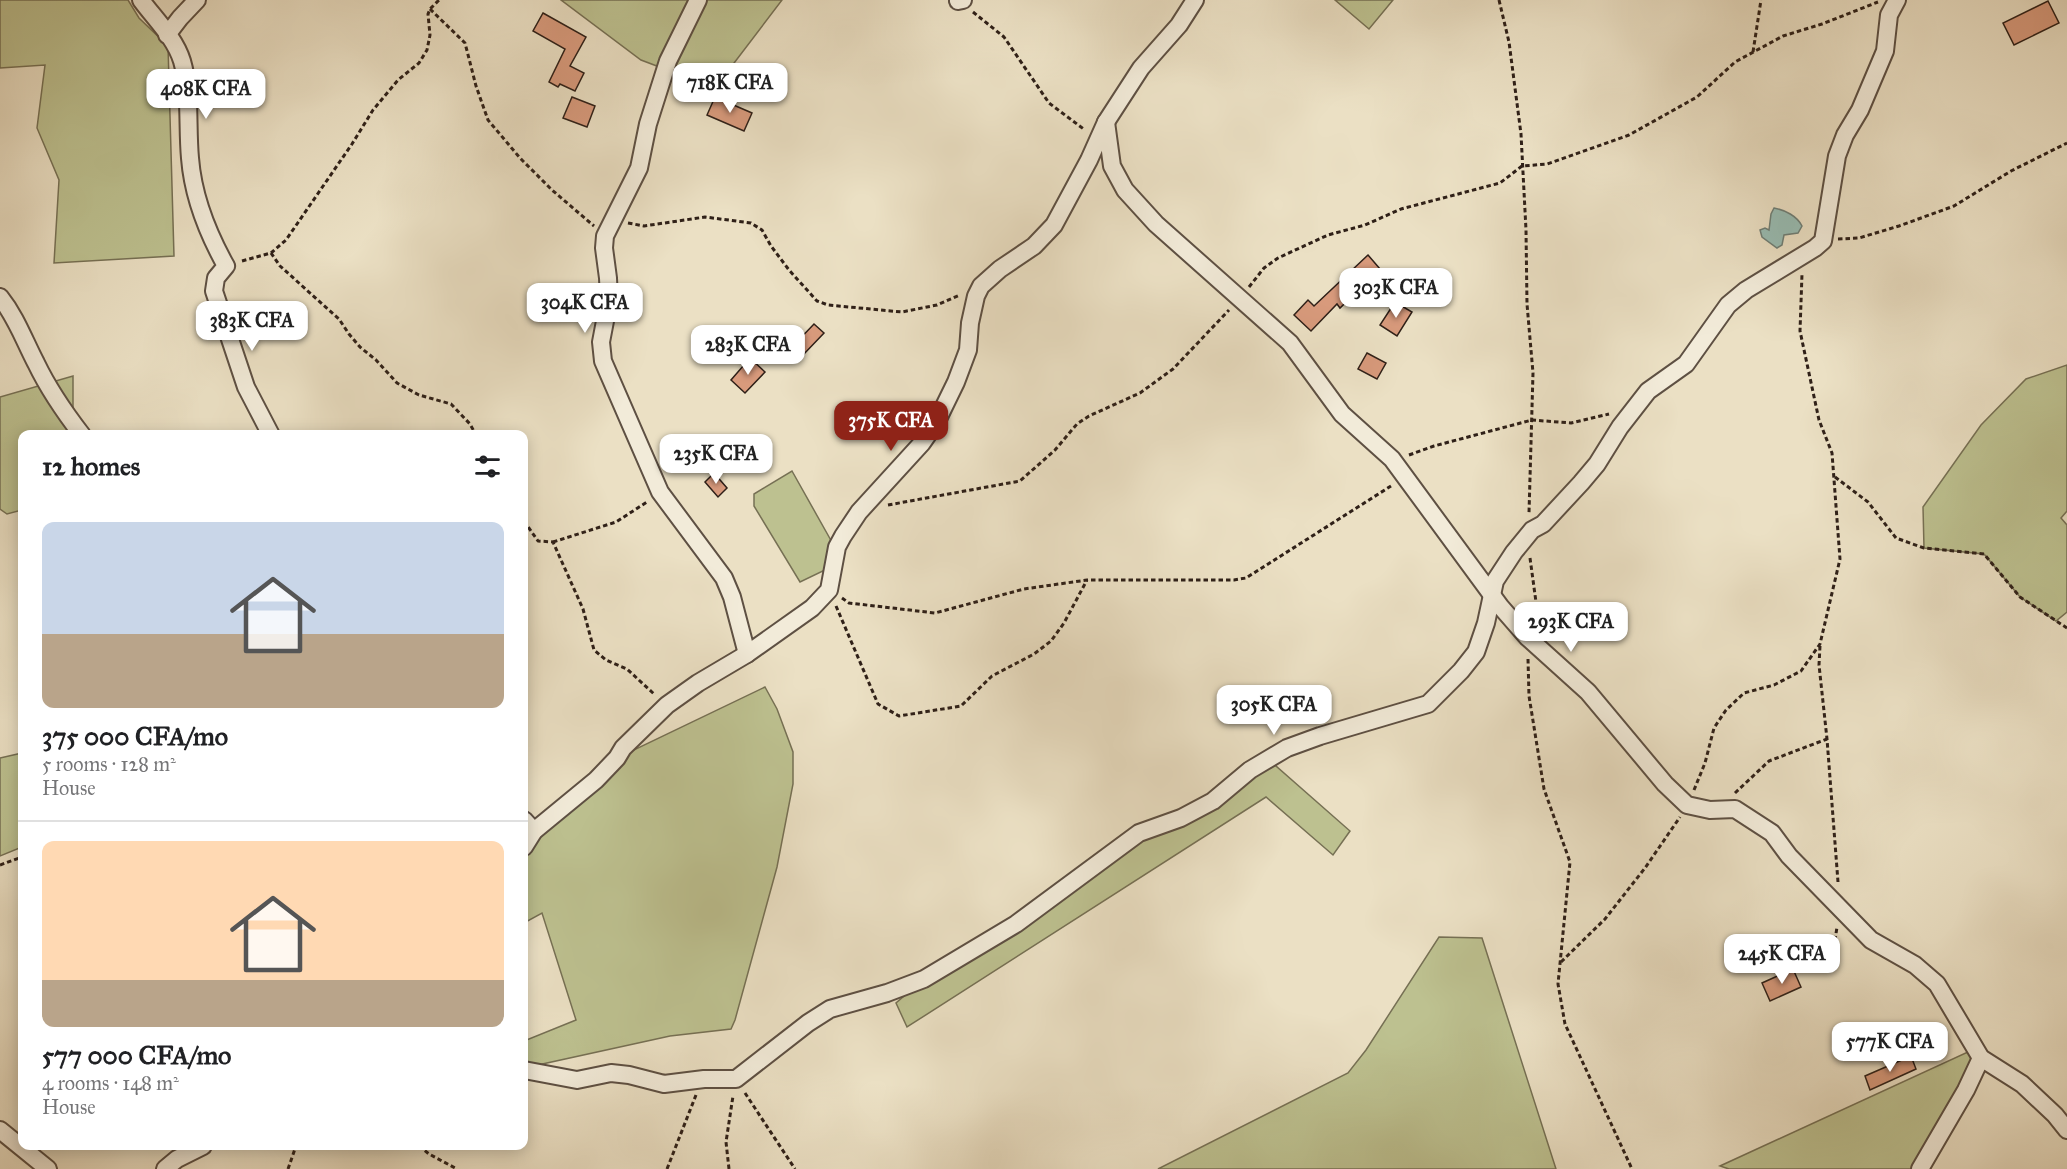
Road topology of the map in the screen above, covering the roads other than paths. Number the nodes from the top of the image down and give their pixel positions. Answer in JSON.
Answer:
{"nodes":[{"id":1,"x":141,"y":0,"type":"edge"},
{"id":2,"x":197,"y":0,"type":"edge"},
{"id":3,"x":698,"y":0,"type":"edge"},
{"id":4,"x":1195,"y":0,"type":"edge"},
{"id":5,"x":1897,"y":0,"type":"edge"},
{"id":6,"x":167,"y":35,"type":"junction"},
{"id":7,"x":1106,"y":122,"type":"junction"},
{"id":8,"x":0,"y":297,"type":"edge"},
{"id":9,"x":78,"y":430,"type":"edge"},
{"id":10,"x":268,"y":430,"type":"edge"},
{"id":11,"x":1491,"y":594,"type":"junction"},
{"id":12,"x":747,"y":654,"type":"junction"},
{"id":13,"x":529,"y":825,"type":"edge"},
{"id":14,"x":1981,"y":1058,"type":"junction"},
{"id":15,"x":528,"y":1071,"type":"edge"},
{"id":16,"x":0,"y":1130,"type":"edge"},
{"id":17,"x":2067,"y":1130,"type":"edge"},
{"id":18,"x":18,"y":1145,"type":"edge"},
{"id":19,"x":25,"y":1150,"type":"edge"},
{"id":20,"x":195,"y":1150,"type":"edge"},
{"id":21,"x":48,"y":1169,"type":"edge"},
{"id":22,"x":165,"y":1169,"type":"edge"},
{"id":23,"x":1920,"y":1169,"type":"edge"}],
"edges":[{"from":1,"to":6,"type":"street"},
{"from":2,"to":6,"type":"street"},
{"from":3,"to":12,"type":"street"},
{"from":4,"to":7,"type":"street"},
{"from":5,"to":11,"type":"street"},
{"from":6,"to":10,"type":"street"},
{"from":7,"to":11,"type":"street"},
{"from":7,"to":12,"type":"street"},
{"from":8,"to":9,"type":"street"},
{"from":11,"to":14,"type":"street"},
{"from":11,"to":15,"type":"street"},
{"from":12,"to":13,"type":"street"},
{"from":14,"to":17,"type":"street"},
{"from":14,"to":23,"type":"street"},
{"from":16,"to":18,"type":"street"},
{"from":19,"to":21,"type":"street"},
{"from":20,"to":22,"type":"street"}]}
